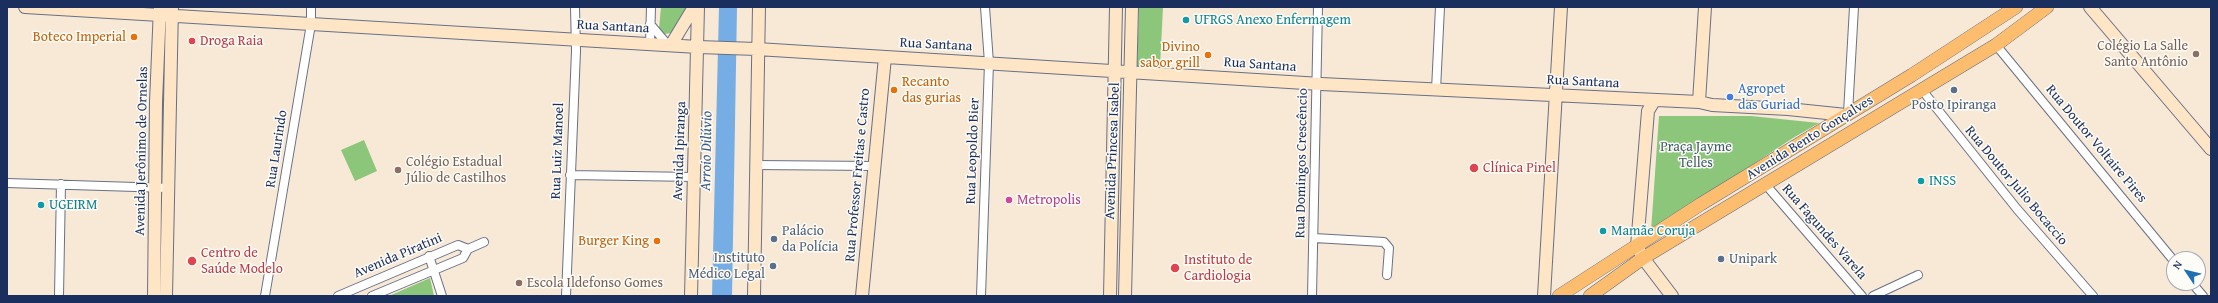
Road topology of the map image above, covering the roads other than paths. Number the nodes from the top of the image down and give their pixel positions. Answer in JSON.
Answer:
{"nodes":[{"id":1,"x":25,"y":7,"type":"edge"},
{"id":2,"x":311,"y":7,"type":"edge"},
{"id":3,"x":575,"y":7,"type":"edge"},
{"id":4,"x":651,"y":7,"type":"edge"},
{"id":5,"x":694,"y":7,"type":"edge"},
{"id":6,"x":698,"y":7,"type":"edge"},
{"id":7,"x":759,"y":7,"type":"edge"},
{"id":8,"x":985,"y":7,"type":"edge"},
{"id":9,"x":1116,"y":7,"type":"edge"},
{"id":10,"x":1132,"y":7,"type":"edge"},
{"id":11,"x":1318,"y":7,"type":"edge"},
{"id":12,"x":1440,"y":7,"type":"edge"},
{"id":13,"x":1561,"y":7,"type":"edge"},
{"id":14,"x":1705,"y":7,"type":"edge"},
{"id":15,"x":1854,"y":7,"type":"edge"},
{"id":16,"x":2016,"y":7,"type":"edge"},
{"id":17,"x":2047,"y":7,"type":"edge"},
{"id":18,"x":2090,"y":7,"type":"edge"},
{"id":19,"x":111,"y":10,"type":"edge"},
{"id":20,"x":160,"y":11,"type":"edge"},
{"id":21,"x":172,"y":11,"type":"edge"},
{"id":22,"x":311,"y":24,"type":"junction"},
{"id":23,"x":650,"y":24,"type":"junction"},
{"id":24,"x":575,"y":40,"type":"junction"},
{"id":25,"x":650,"y":44,"type":"junction"},
{"id":26,"x":670,"y":45,"type":"junction"},
{"id":27,"x":1996,"y":45,"type":"junction"},
{"id":28,"x":702,"y":47,"type":"junction"},
{"id":29,"x":757,"y":49,"type":"junction"},
{"id":30,"x":885,"y":57,"type":"junction"},
{"id":31,"x":989,"y":63,"type":"junction"},
{"id":32,"x":1114,"y":71,"type":"junction"},
{"id":33,"x":1130,"y":72,"type":"junction"},
{"id":34,"x":1316,"y":83,"type":"junction"},
{"id":35,"x":1436,"y":90,"type":"junction"},
{"id":36,"x":1922,"y":90,"type":"junction"},
{"id":37,"x":1555,"y":95,"type":"junction"},
{"id":38,"x":156,"y":102,"type":"junction"},
{"id":39,"x":1699,"y":102,"type":"junction"},
{"id":40,"x":170,"y":103,"type":"junction"},
{"id":41,"x":1651,"y":106,"type":"junction"},
{"id":42,"x":1847,"y":114,"type":"junction"},
{"id":43,"x":2211,"y":149,"type":"edge"},
{"id":44,"x":755,"y":166,"type":"junction"},
{"id":45,"x":874,"y":166,"type":"junction"},
{"id":46,"x":570,"y":175,"type":"junction"},
{"id":47,"x":694,"y":177,"type":"junction"},
{"id":48,"x":7,"y":183,"type":"edge"},
{"id":49,"x":61,"y":184,"type":"junction"},
{"id":50,"x":1766,"y":185,"type":"junction"},
{"id":51,"x":162,"y":188,"type":"junction"},
{"id":52,"x":1314,"y":238,"type":"junction"},
{"id":53,"x":484,"y":242,"type":"dead end"},
{"id":54,"x":1637,"y":246,"type":"junction"},
{"id":55,"x":468,"y":248,"type":"junction"},
{"id":56,"x":2167,"y":251,"type":"edge"},
{"id":57,"x":429,"y":256,"type":"junction"},
{"id":58,"x":1643,"y":258,"type":"junction"},
{"id":59,"x":161,"y":269,"type":"junction"},
{"id":60,"x":435,"y":270,"type":"junction"},
{"id":61,"x":1387,"y":275,"type":"dead end"},
{"id":62,"x":1918,"y":276,"type":"dead end"},
{"id":63,"x":60,"y":296,"type":"edge"},
{"id":64,"x":154,"y":296,"type":"edge"},
{"id":65,"x":166,"y":296,"type":"edge"},
{"id":66,"x":265,"y":296,"type":"edge"},
{"id":67,"x":338,"y":296,"type":"edge"},
{"id":68,"x":372,"y":296,"type":"edge"},
{"id":69,"x":442,"y":296,"type":"edge"},
{"id":70,"x":566,"y":296,"type":"edge"},
{"id":71,"x":691,"y":296,"type":"edge"},
{"id":72,"x":754,"y":296,"type":"edge"},
{"id":73,"x":862,"y":296,"type":"edge"},
{"id":74,"x":981,"y":296,"type":"edge"},
{"id":75,"x":1110,"y":296,"type":"edge"},
{"id":76,"x":1125,"y":296,"type":"edge"},
{"id":77,"x":1312,"y":296,"type":"edge"},
{"id":78,"x":1544,"y":296,"type":"edge"},
{"id":79,"x":1559,"y":296,"type":"edge"},
{"id":80,"x":1590,"y":296,"type":"edge"},
{"id":81,"x":1672,"y":296,"type":"edge"},
{"id":82,"x":1862,"y":296,"type":"edge"},
{"id":83,"x":1873,"y":296,"type":"edge"},
{"id":84,"x":2093,"y":296,"type":"edge"}],
"edges":[{"from":1,"to":19,"type":"street","name":"Rua Santana"},
{"from":2,"to":22,"type":"street","name":"Rua Laurindo"},
{"from":3,"to":24,"type":"street","name":"Rua Luiz Manoel"},
{"from":4,"to":23,"type":"street"},
{"from":5,"to":26,"type":"street"},
{"from":6,"to":28,"type":"street","name":"Avenida Ipiranga"},
{"from":7,"to":29,"type":"street"},
{"from":8,"to":31,"type":"street","name":"Rua Leopoldo Bier"},
{"from":9,"to":32,"type":"street","name":"Avenida Princesa Isabel"},
{"from":10,"to":33,"type":"street","name":"Avenida Princesa Isabel"},
{"from":11,"to":34,"type":"street","name":"Rua Domingos Crescêncio"},
{"from":12,"to":35,"type":"street"},
{"from":13,"to":37,"type":"street"},
{"from":14,"to":39,"type":"street"},
{"from":15,"to":42,"type":"street"},
{"from":16,"to":42,"type":"main road","name":"Avenida Bento Gonçalves"},
{"from":17,"to":27,"type":"main road","name":"Avenida Bento Gonçalves"},
{"from":18,"to":43,"type":"street"},
{"from":19,"to":20,"type":"street","name":"Rua Santana"},
{"from":20,"to":21,"type":"street","name":"Rua Santana"},
{"from":20,"to":38,"type":"street","name":"Avenida Jerônimo de Ornelas"},
{"from":21,"to":22,"type":"street","name":"Rua Santana"},
{"from":21,"to":40,"type":"street","name":"Avenida Jerônimo de Ornelas"},
{"from":22,"to":24,"type":"street","name":"Rua Santana"},
{"from":22,"to":66,"type":"street","name":"Rua Laurindo"},
{"from":23,"to":25,"type":"street"},
{"from":23,"to":26,"type":"street"},
{"from":24,"to":25,"type":"street","name":"Rua Santana"},
{"from":24,"to":46,"type":"street","name":"Rua Luiz Manoel"},
{"from":25,"to":26,"type":"street","name":"Rua Santana"},
{"from":26,"to":28,"type":"street","name":"Rua Santana"},
{"from":27,"to":36,"type":"main road","name":"Avenida Bento Gonçalves"},
{"from":27,"to":56,"type":"street","name":"Rua Doutor Voltaire Pires"},
{"from":28,"to":29,"type":"street","name":"Rua Santana"},
{"from":28,"to":47,"type":"street","name":"Avenida Ipiranga"},
{"from":29,"to":30,"type":"street","name":"Rua Santana"},
{"from":29,"to":44,"type":"street"},
{"from":30,"to":31,"type":"street","name":"Rua Santana"},
{"from":30,"to":45,"type":"street","name":"Rua Professor Freitas e Castro"},
{"from":31,"to":32,"type":"street","name":"Rua Santana"},
{"from":31,"to":74,"type":"street","name":"Rua Leopoldo Bier"},
{"from":32,"to":33,"type":"street","name":"Rua Santana"},
{"from":32,"to":75,"type":"street","name":"Avenida Princesa Isabel"},
{"from":33,"to":34,"type":"street","name":"Rua Santana"},
{"from":33,"to":76,"type":"street","name":"Avenida Princesa Isabel"},
{"from":34,"to":35,"type":"street","name":"Rua Santana"},
{"from":34,"to":52,"type":"street","name":"Rua Domingos Crescêncio"},
{"from":35,"to":37,"type":"street","name":"Rua Santana"},
{"from":36,"to":50,"type":"main road","name":"Avenida Bento Gonçalves"},
{"from":36,"to":84,"type":"street","name":"Rua Doutor Julio Bocaccio"},
{"from":37,"to":41,"type":"street","name":"Rua Santana"},
{"from":37,"to":78,"type":"street"},
{"from":38,"to":40,"type":"street"},
{"from":38,"to":51,"type":"street","name":"Avenida Jerônimo de Ornelas"},
{"from":39,"to":41,"type":"street"},
{"from":39,"to":42,"type":"street"},
{"from":40,"to":51,"type":"street","name":"Avenida Jerônimo de Ornelas"},
{"from":41,"to":54,"type":"street"},
{"from":42,"to":54,"type":"main road","name":"Avenida Bento Gonçalves"},
{"from":44,"to":45,"type":"street"},
{"from":44,"to":72,"type":"street"},
{"from":45,"to":73,"type":"street","name":"Rua Professor Freitas e Castro"},
{"from":46,"to":47,"type":"street"},
{"from":46,"to":70,"type":"street","name":"Rua Luiz Manoel"},
{"from":47,"to":71,"type":"street","name":"Avenida Ipiranga"},
{"from":48,"to":49,"type":"street"},
{"from":49,"to":51,"type":"street"},
{"from":49,"to":63,"type":"street"},
{"from":50,"to":58,"type":"main road","name":"Avenida Bento Gonçalves"},
{"from":50,"to":82,"type":"street","name":"Rua Fagundes Varela"},
{"from":51,"to":59,"type":"street","name":"Avenida Jerônimo de Ornelas"},
{"from":52,"to":61,"type":"street"},
{"from":52,"to":77,"type":"street","name":"Rua Domingos Crescêncio"},
{"from":53,"to":55,"type":"street","name":"Avenida Piratini"},
{"from":54,"to":58,"type":"street"},
{"from":54,"to":79,"type":"main road","name":"Avenida Bento Gonçalves"},
{"from":55,"to":57,"type":"street","name":"Avenida Piratini"},
{"from":55,"to":60,"type":"street","name":"Avenida Piratini"},
{"from":57,"to":60,"type":"street"},
{"from":57,"to":67,"type":"street","name":"Avenida Piratini"},
{"from":58,"to":80,"type":"main road","name":"Avenida Bento Gonçalves"},
{"from":58,"to":81,"type":"street"},
{"from":59,"to":64,"type":"street","name":"Avenida Jerônimo de Ornelas"},
{"from":59,"to":65,"type":"street","name":"Avenida Jerônimo de Ornelas"},
{"from":60,"to":68,"type":"street","name":"Avenida Piratini"},
{"from":60,"to":69,"type":"street"},
{"from":62,"to":83,"type":"street"}]}
